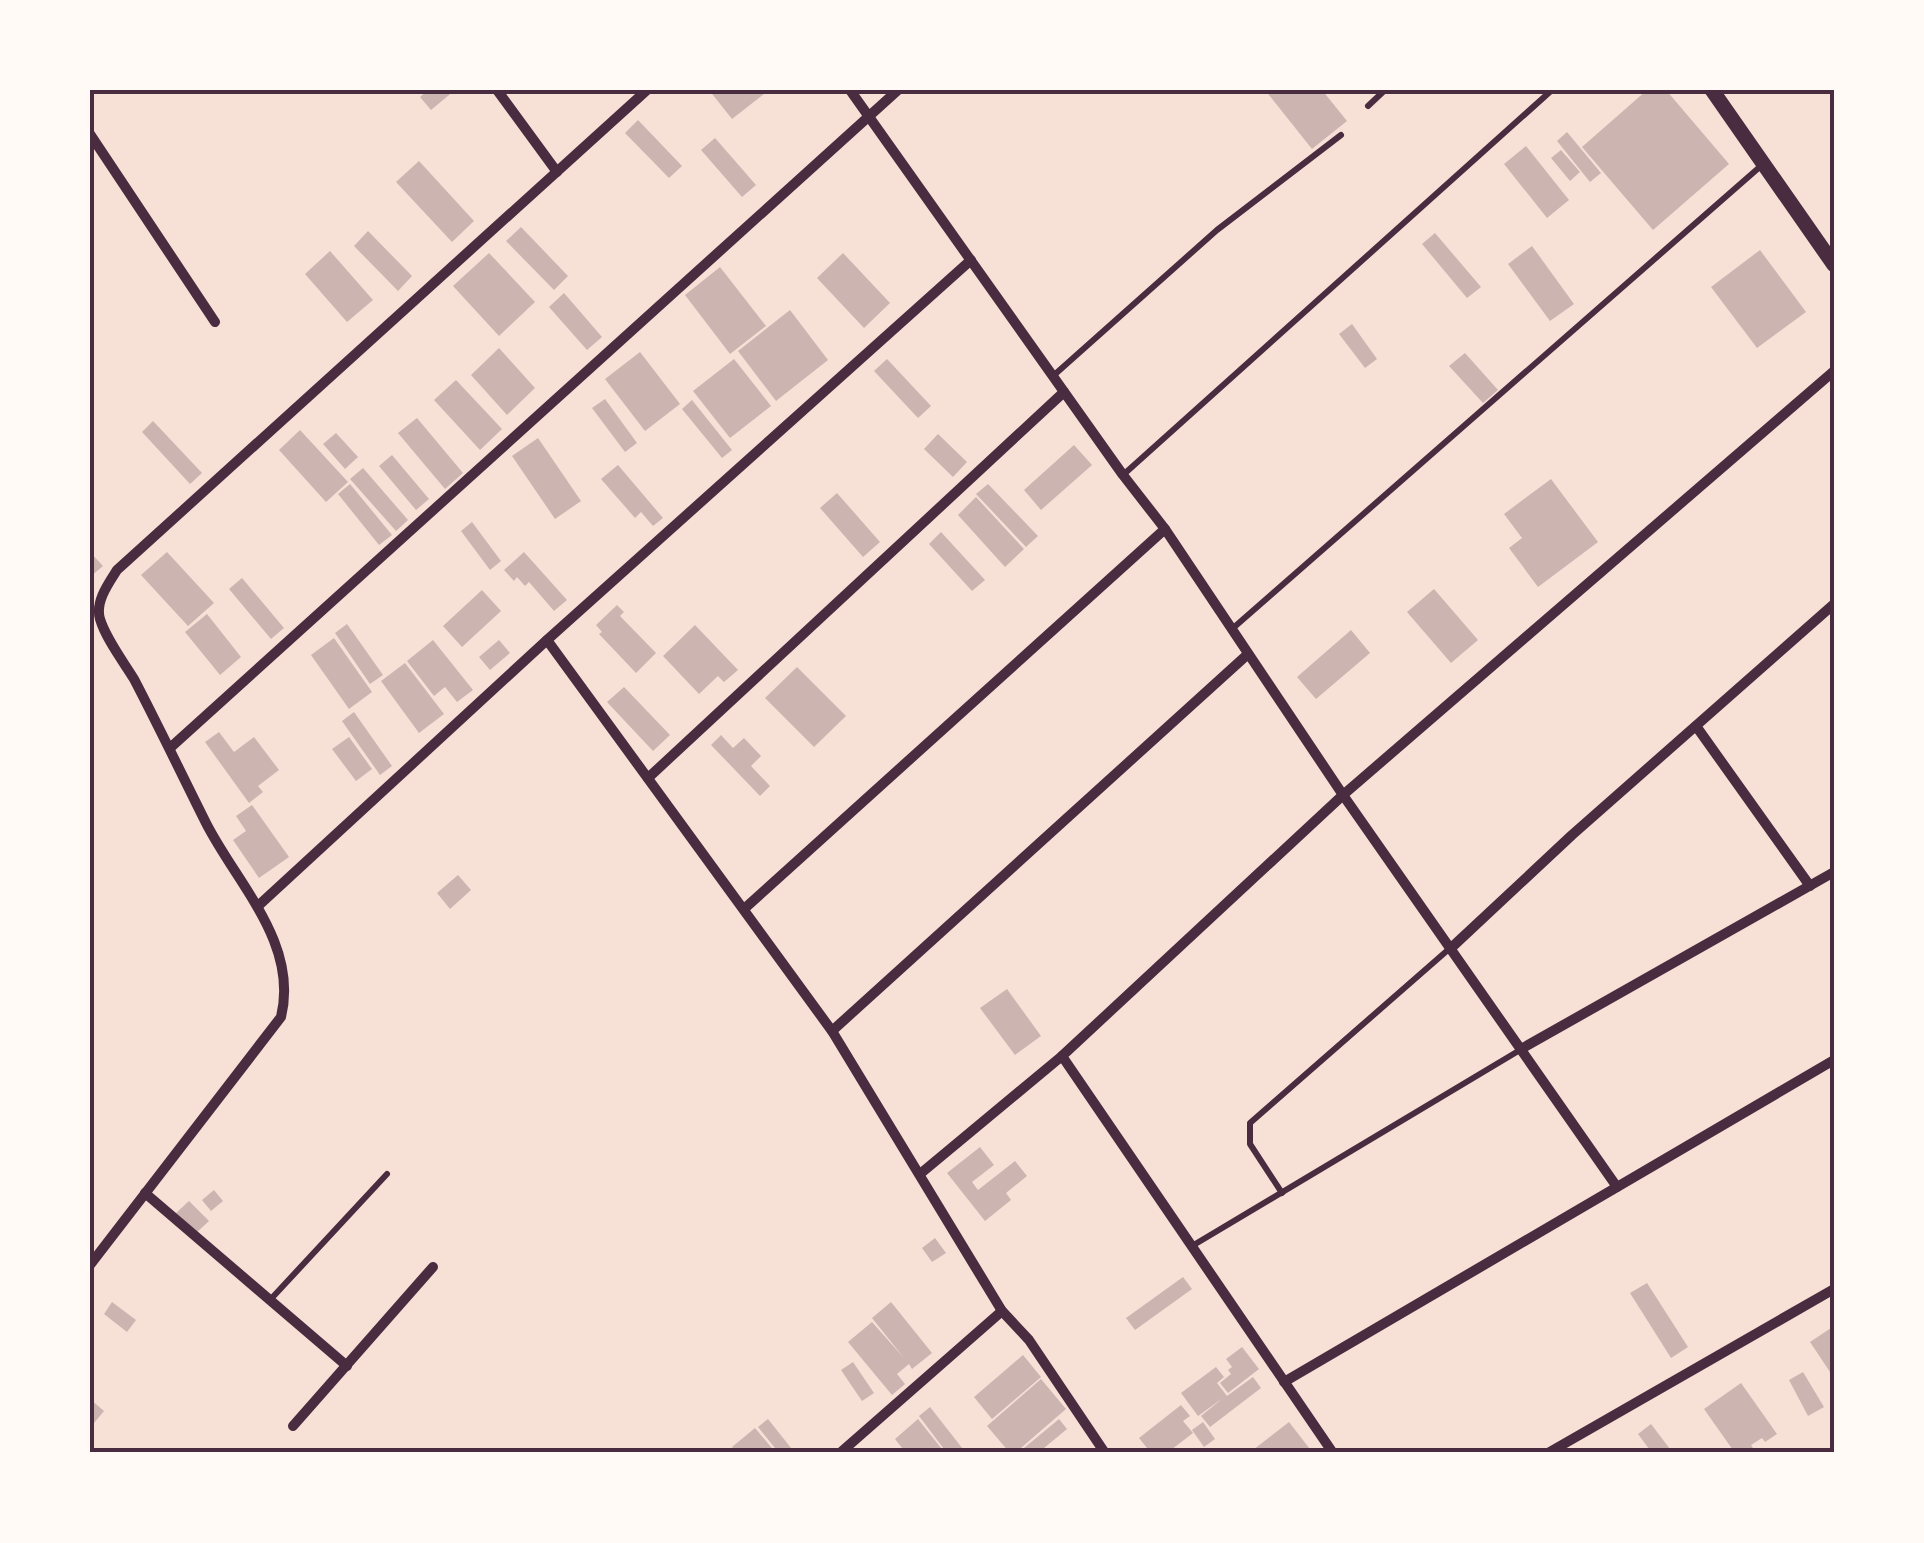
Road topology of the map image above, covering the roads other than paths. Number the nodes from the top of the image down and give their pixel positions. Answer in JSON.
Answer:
{"nodes":[{"id":1,"x":497,"y":90,"type":"edge"},
{"id":2,"x":647,"y":90,"type":"edge"},
{"id":3,"x":850,"y":90,"type":"edge"},
{"id":4,"x":898,"y":90,"type":"edge"},
{"id":5,"x":1385,"y":90,"type":"edge"},
{"id":6,"x":1552,"y":90,"type":"edge"},
{"id":7,"x":1712,"y":90,"type":"edge"},
{"id":8,"x":1368,"y":106,"type":"dead end"},
{"id":9,"x":870,"y":117,"type":"junction"},
{"id":10,"x":90,"y":134,"type":"edge"},
{"id":11,"x":1341,"y":135,"type":"dead end"},
{"id":12,"x":1763,"y":164,"type":"junction"},
{"id":13,"x":557,"y":172,"type":"junction"},
{"id":14,"x":970,"y":260,"type":"junction"},
{"id":15,"x":1834,"y":265,"type":"edge"},
{"id":16,"x":214,"y":322,"type":"dead end"},
{"id":17,"x":1834,"y":371,"type":"edge"},
{"id":18,"x":1053,"y":376,"type":"junction"},
{"id":19,"x":1064,"y":392,"type":"junction"},
{"id":20,"x":1123,"y":474,"type":"junction"},
{"id":21,"x":1165,"y":529,"type":"junction"},
{"id":22,"x":1832,"y":610,"type":"edge"},
{"id":23,"x":1232,"y":629,"type":"junction"},
{"id":24,"x":547,"y":640,"type":"junction"},
{"id":25,"x":1248,"y":654,"type":"junction"},
{"id":26,"x":1696,"y":726,"type":"junction"},
{"id":27,"x":170,"y":748,"type":"junction"},
{"id":28,"x":648,"y":778,"type":"junction"},
{"id":29,"x":1343,"y":796,"type":"junction"},
{"id":30,"x":1834,"y":872,"type":"edge"},
{"id":31,"x":1810,"y":886,"type":"junction"},
{"id":32,"x":258,"y":906,"type":"junction"},
{"id":33,"x":744,"y":909,"type":"junction"},
{"id":34,"x":1450,"y":948,"type":"junction"},
{"id":35,"x":832,"y":1031,"type":"junction"},
{"id":36,"x":1521,"y":1050,"type":"junction"},
{"id":37,"x":1062,"y":1056,"type":"junction"},
{"id":38,"x":1834,"y":1060,"type":"edge"},
{"id":39,"x":386,"y":1174,"type":"dead end"},
{"id":40,"x":920,"y":1174,"type":"junction"},
{"id":41,"x":1617,"y":1187,"type":"junction"},
{"id":42,"x":145,"y":1193,"type":"junction"},
{"id":43,"x":1282,"y":1193,"type":"junction"},
{"id":44,"x":1192,"y":1246,"type":"junction"},
{"id":45,"x":90,"y":1265,"type":"edge"},
{"id":46,"x":433,"y":1267,"type":"dead end"},
{"id":47,"x":1834,"y":1289,"type":"edge"},
{"id":48,"x":270,"y":1300,"type":"junction"},
{"id":49,"x":1002,"y":1310,"type":"junction"},
{"id":50,"x":347,"y":1366,"type":"junction"},
{"id":51,"x":1284,"y":1382,"type":"junction"},
{"id":52,"x":294,"y":1426,"type":"dead end"},
{"id":53,"x":840,"y":1453,"type":"edge"},
{"id":54,"x":1105,"y":1453,"type":"edge"},
{"id":55,"x":1333,"y":1453,"type":"edge"},
{"id":56,"x":1548,"y":1453,"type":"edge"}],
"edges":[{"from":1,"to":13,"type":"street"},
{"from":2,"to":13,"type":"street"},
{"from":3,"to":9,"type":"street"},
{"from":4,"to":9,"type":"street"},
{"from":5,"to":8,"type":"lane"},
{"from":6,"to":20,"type":"lane"},
{"from":7,"to":12,"type":"street"},
{"from":9,"to":14,"type":"street"},
{"from":9,"to":27,"type":"street"},
{"from":10,"to":16,"type":"street"},
{"from":11,"to":18,"type":"lane"},
{"from":12,"to":15,"type":"street"},
{"from":12,"to":23,"type":"lane"},
{"from":13,"to":27,"type":"street"},
{"from":14,"to":18,"type":"street"},
{"from":14,"to":24,"type":"street"},
{"from":17,"to":29,"type":"street"},
{"from":18,"to":19,"type":"street"},
{"from":19,"to":20,"type":"street"},
{"from":19,"to":28,"type":"street"},
{"from":20,"to":21,"type":"street"},
{"from":21,"to":23,"type":"street"},
{"from":21,"to":33,"type":"street"},
{"from":22,"to":26,"type":"street"},
{"from":23,"to":25,"type":"street"},
{"from":24,"to":28,"type":"street"},
{"from":24,"to":32,"type":"street"},
{"from":25,"to":29,"type":"street"},
{"from":25,"to":35,"type":"street"},
{"from":26,"to":31,"type":"street"},
{"from":26,"to":34,"type":"street"},
{"from":27,"to":32,"type":"street"},
{"from":28,"to":33,"type":"street"},
{"from":29,"to":34,"type":"street"},
{"from":29,"to":37,"type":"street"},
{"from":30,"to":31,"type":"street"},
{"from":31,"to":36,"type":"street"},
{"from":32,"to":42,"type":"street"},
{"from":33,"to":35,"type":"street"},
{"from":34,"to":36,"type":"street"},
{"from":34,"to":43,"type":"lane"},
{"from":35,"to":40,"type":"street"},
{"from":36,"to":41,"type":"street"},
{"from":36,"to":43,"type":"lane"},
{"from":37,"to":40,"type":"street"},
{"from":37,"to":44,"type":"street"},
{"from":38,"to":41,"type":"street"},
{"from":39,"to":48,"type":"lane"},
{"from":40,"to":49,"type":"street"},
{"from":41,"to":51,"type":"street"},
{"from":42,"to":45,"type":"street"},
{"from":42,"to":48,"type":"street"},
{"from":43,"to":44,"type":"lane"},
{"from":44,"to":51,"type":"street"},
{"from":46,"to":50,"type":"street"},
{"from":47,"to":56,"type":"street"},
{"from":48,"to":50,"type":"street"},
{"from":49,"to":53,"type":"street"},
{"from":49,"to":54,"type":"street"},
{"from":50,"to":52,"type":"street"},
{"from":51,"to":55,"type":"street"}]}
